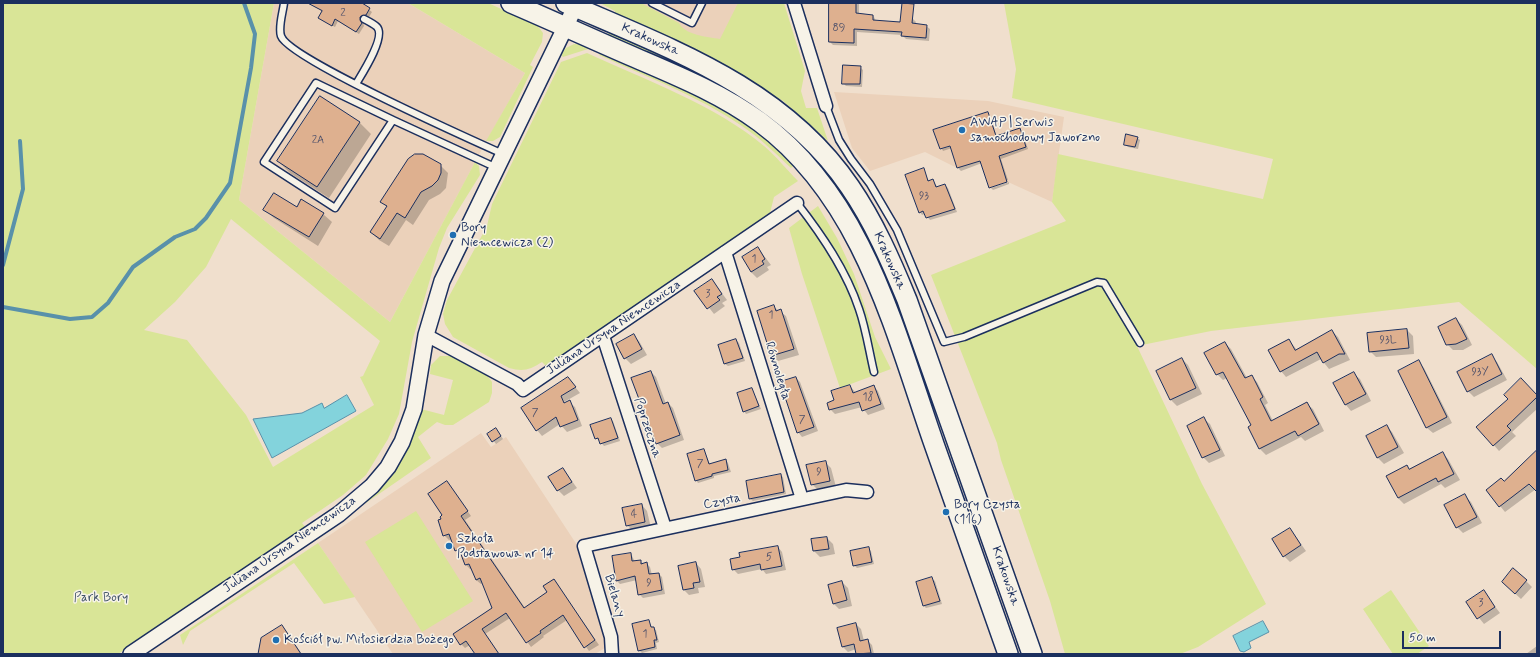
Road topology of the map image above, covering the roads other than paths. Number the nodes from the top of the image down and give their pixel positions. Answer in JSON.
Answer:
{"nodes":[{"id":1,"x":284,"y":3,"type":"edge"},
{"id":2,"x":512,"y":3,"type":"edge"},
{"id":3,"x":652,"y":3,"type":"edge"},
{"id":4,"x":702,"y":3,"type":"edge"},
{"id":5,"x":794,"y":3,"type":"edge"},
{"id":6,"x":572,"y":4,"type":"edge"},
{"id":7,"x":364,"y":19,"type":"dead end"},
{"id":8,"x":565,"y":27,"type":"junction"},
{"id":9,"x":356,"y":84,"type":"junction"},
{"id":10,"x":826,"y":106,"type":"joint"},
{"id":11,"x":393,"y":120,"type":"junction"},
{"id":12,"x":500,"y":161,"type":"junction"},
{"id":13,"x":797,"y":203,"type":"joint"},
{"id":14,"x":725,"y":252,"type":"junction"},
{"id":15,"x":426,"y":336,"type":"junction"},
{"id":16,"x":603,"y":336,"type":"junction"},
{"id":17,"x":1140,"y":343,"type":"dead end"},
{"id":18,"x":874,"y":372,"type":"dead end"},
{"id":19,"x":867,"y":492,"type":"dead end"},
{"id":20,"x":802,"y":499,"type":"junction"},
{"id":21,"x":665,"y":528,"type":"junction"},
{"id":22,"x":584,"y":546,"type":"joint"},
{"id":23,"x":130,"y":654,"type":"edge"},
{"id":24,"x":612,"y":654,"type":"edge"},
{"id":25,"x":1008,"y":654,"type":"edge"},
{"id":26,"x":1032,"y":654,"type":"edge"}],
"edges":[{"from":1,"to":9,"type":"lane"},
{"from":2,"to":8,"type":"main road","name":"Krakowska"},
{"from":3,"to":4,"type":"lane"},
{"from":5,"to":10,"type":"street"},
{"from":6,"to":8,"type":"street","name":"Juliana Ursyna Niemcewicza"},
{"from":6,"to":26,"type":"main road","name":"Krakowska"},
{"from":7,"to":9,"type":"lane"},
{"from":8,"to":12,"type":"street","name":"Juliana Ursyna Niemcewicza"},
{"from":8,"to":25,"type":"main road","name":"Krakowska"},
{"from":9,"to":12,"type":"lane"},
{"from":10,"to":17,"type":"lane"},
{"from":11,"to":11,"type":"lane"},
{"from":11,"to":12,"type":"lane"},
{"from":12,"to":15,"type":"street","name":"Juliana Ursyna Niemcewicza"},
{"from":13,"to":14,"type":"street","name":"Juliana Ursyna Niemcewicza"},
{"from":13,"to":18,"type":"lane"},
{"from":14,"to":16,"type":"street","name":"Juliana Ursyna Niemcewicza"},
{"from":14,"to":20,"type":"street","name":"Równoległa"},
{"from":15,"to":16,"type":"street","name":"Juliana Ursyna Niemcewicza"},
{"from":15,"to":23,"type":"street","name":"Juliana Ursyna Niemcewicza"},
{"from":16,"to":21,"type":"street","name":"Poprzeczna"},
{"from":19,"to":20,"type":"street","name":"Czysta"},
{"from":20,"to":21,"type":"street","name":"Czysta"},
{"from":21,"to":22,"type":"street","name":"Czysta"},
{"from":22,"to":24,"type":"street","name":"Bielany"}]}
